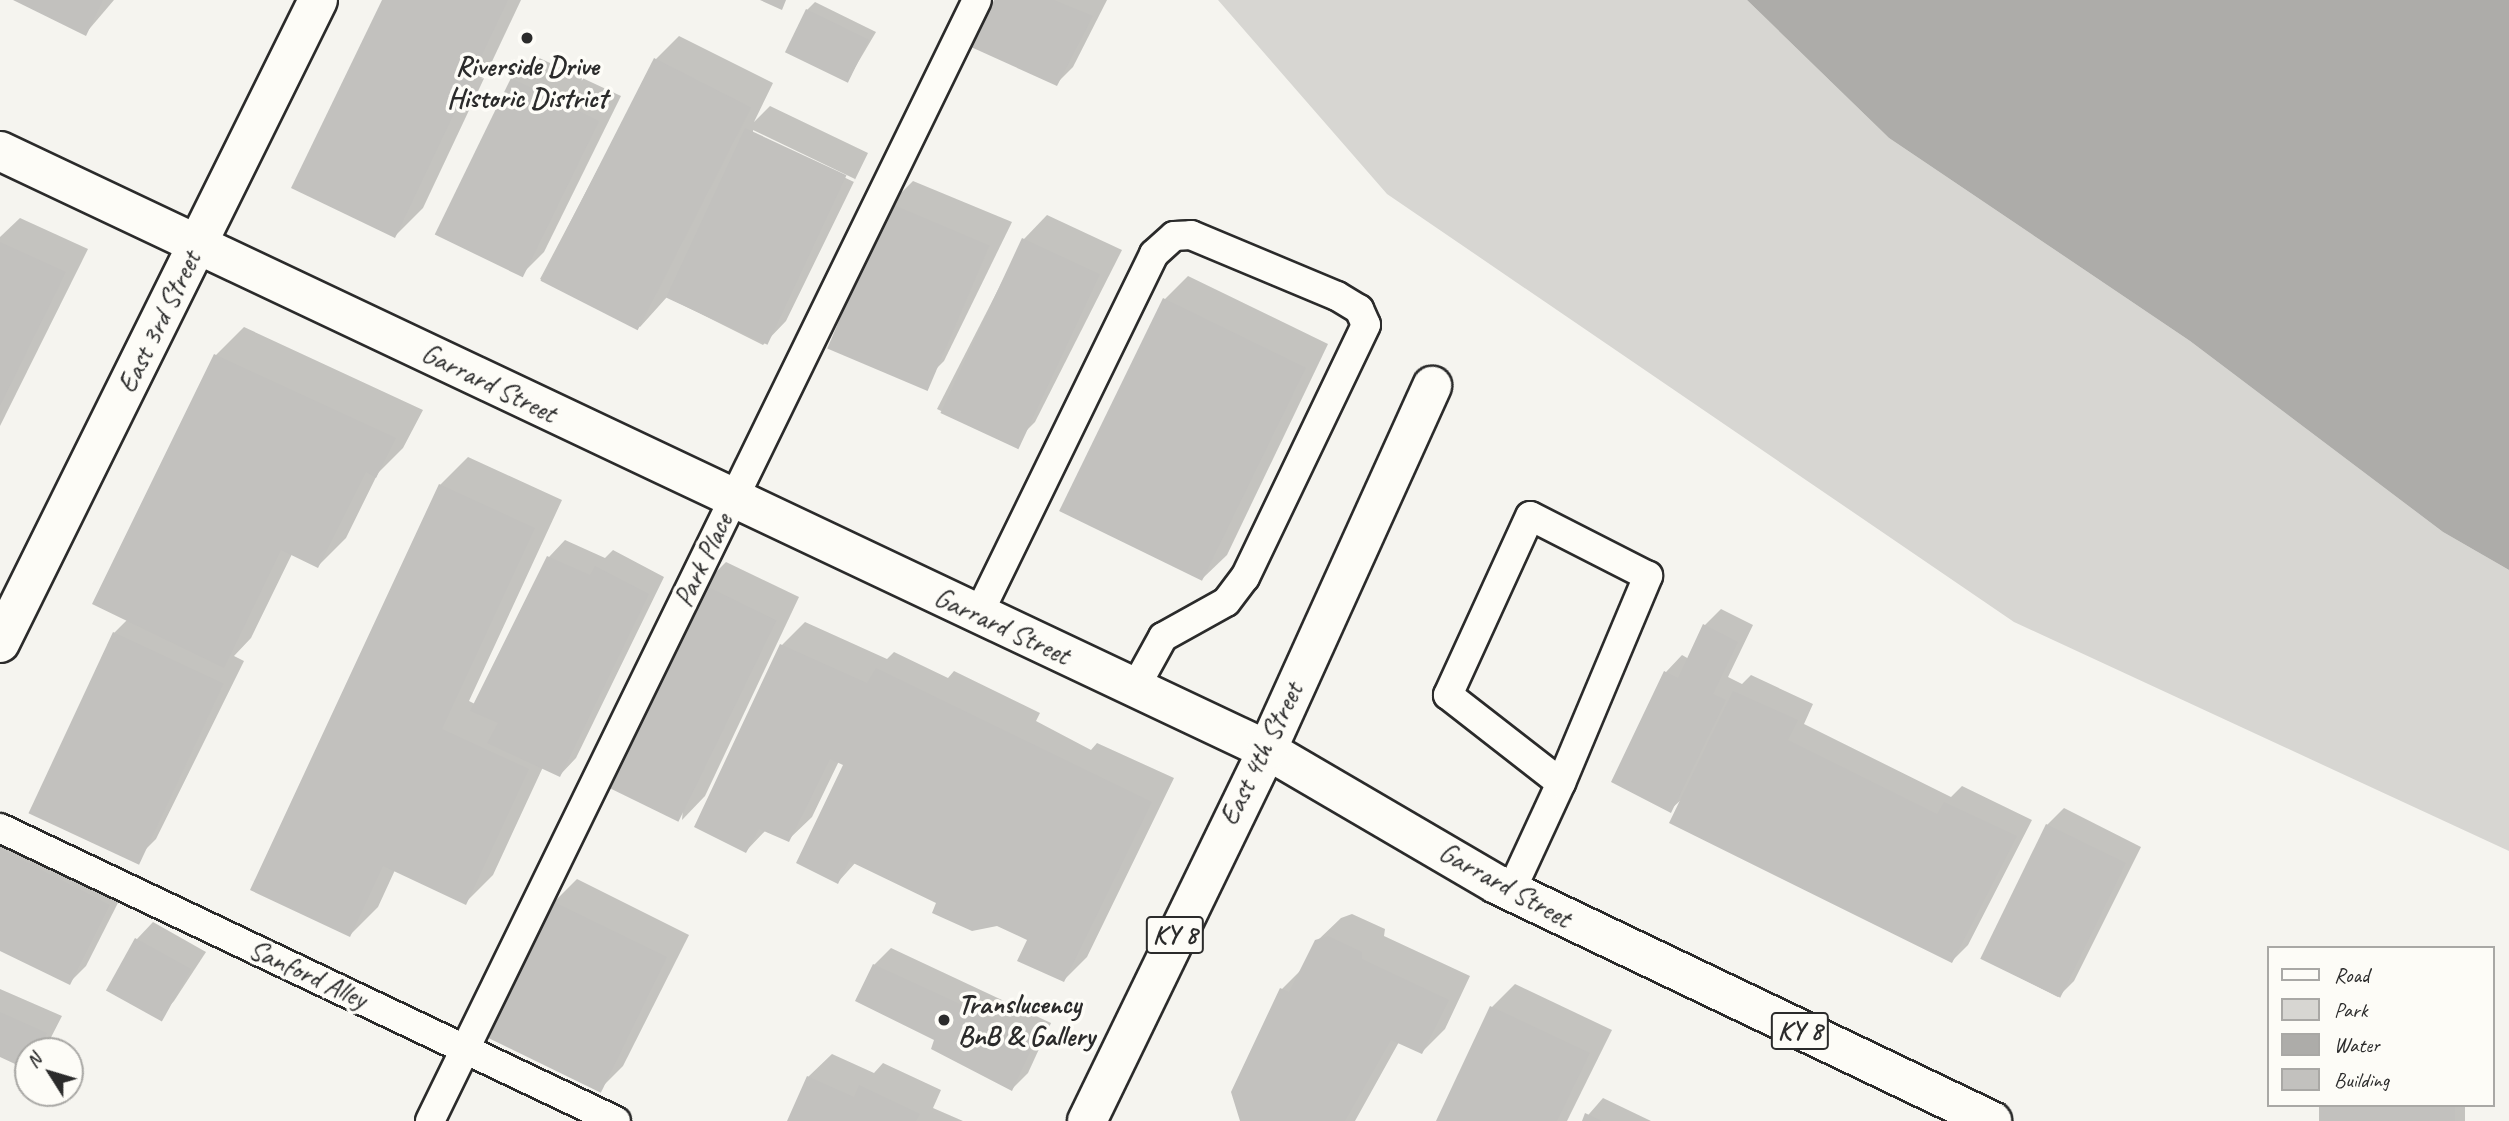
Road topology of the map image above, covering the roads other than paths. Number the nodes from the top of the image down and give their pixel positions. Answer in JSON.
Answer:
{"nodes":[{"id":1,"x":318,"y":0,"type":"edge"},
{"id":2,"x":977,"y":0,"type":"edge"},
{"id":3,"x":0,"y":151,"type":"edge"},
{"id":4,"x":197,"y":244,"type":"junction"},
{"id":5,"x":1432,"y":386,"type":"dead end"},
{"id":6,"x":733,"y":500,"type":"junction"},
{"id":7,"x":978,"y":615,"type":"junction"},
{"id":8,"x":0,"y":643,"type":"edge"},
{"id":9,"x":1135,"y":688,"type":"junction"},
{"id":10,"x":1267,"y":750,"type":"junction"},
{"id":11,"x":1561,"y":783,"type":"junction"},
{"id":12,"x":0,"y":828,"type":"edge"},
{"id":13,"x":1511,"y":891,"type":"junction"},
{"id":14,"x":465,"y":1048,"type":"junction"},
{"id":15,"x":430,"y":1121,"type":"edge"},
{"id":16,"x":616,"y":1121,"type":"edge"},
{"id":17,"x":1087,"y":1121,"type":"edge"},
{"id":18,"x":1992,"y":1121,"type":"edge"}],
"edges":[{"from":1,"to":4,"type":"street","name":"East 3rd Street"},
{"from":2,"to":6,"type":"lane","name":"Park Place"},
{"from":3,"to":4,"type":"street","name":"Garrard Street"},
{"from":4,"to":6,"type":"street","name":"Garrard Street"},
{"from":4,"to":8,"type":"street","name":"East 3rd Street"},
{"from":5,"to":10,"type":"street","name":"East 4th Street","number":"KY 8"},
{"from":6,"to":7,"type":"street","name":"Garrard Street"},
{"from":6,"to":14,"type":"lane","name":"Park Place"},
{"from":7,"to":9,"type":"street","name":"Garrard Street"},
{"from":7,"to":9,"type":"lane"},
{"from":9,"to":10,"type":"street","name":"Garrard Street"},
{"from":10,"to":13,"type":"street","name":"Garrard Street","number":"KY 8"},
{"from":10,"to":17,"type":"street","name":"East 4th Street","number":"KY 8"},
{"from":11,"to":11,"type":"lane"},
{"from":11,"to":13,"type":"lane"},
{"from":12,"to":14,"type":"lane","name":"Sanford Alley"},
{"from":13,"to":18,"type":"street","name":"Garrard Street","number":"KY 8"},
{"from":14,"to":15,"type":"lane","name":"Park Place"},
{"from":14,"to":16,"type":"lane","name":"Sanford Alley"}]}
